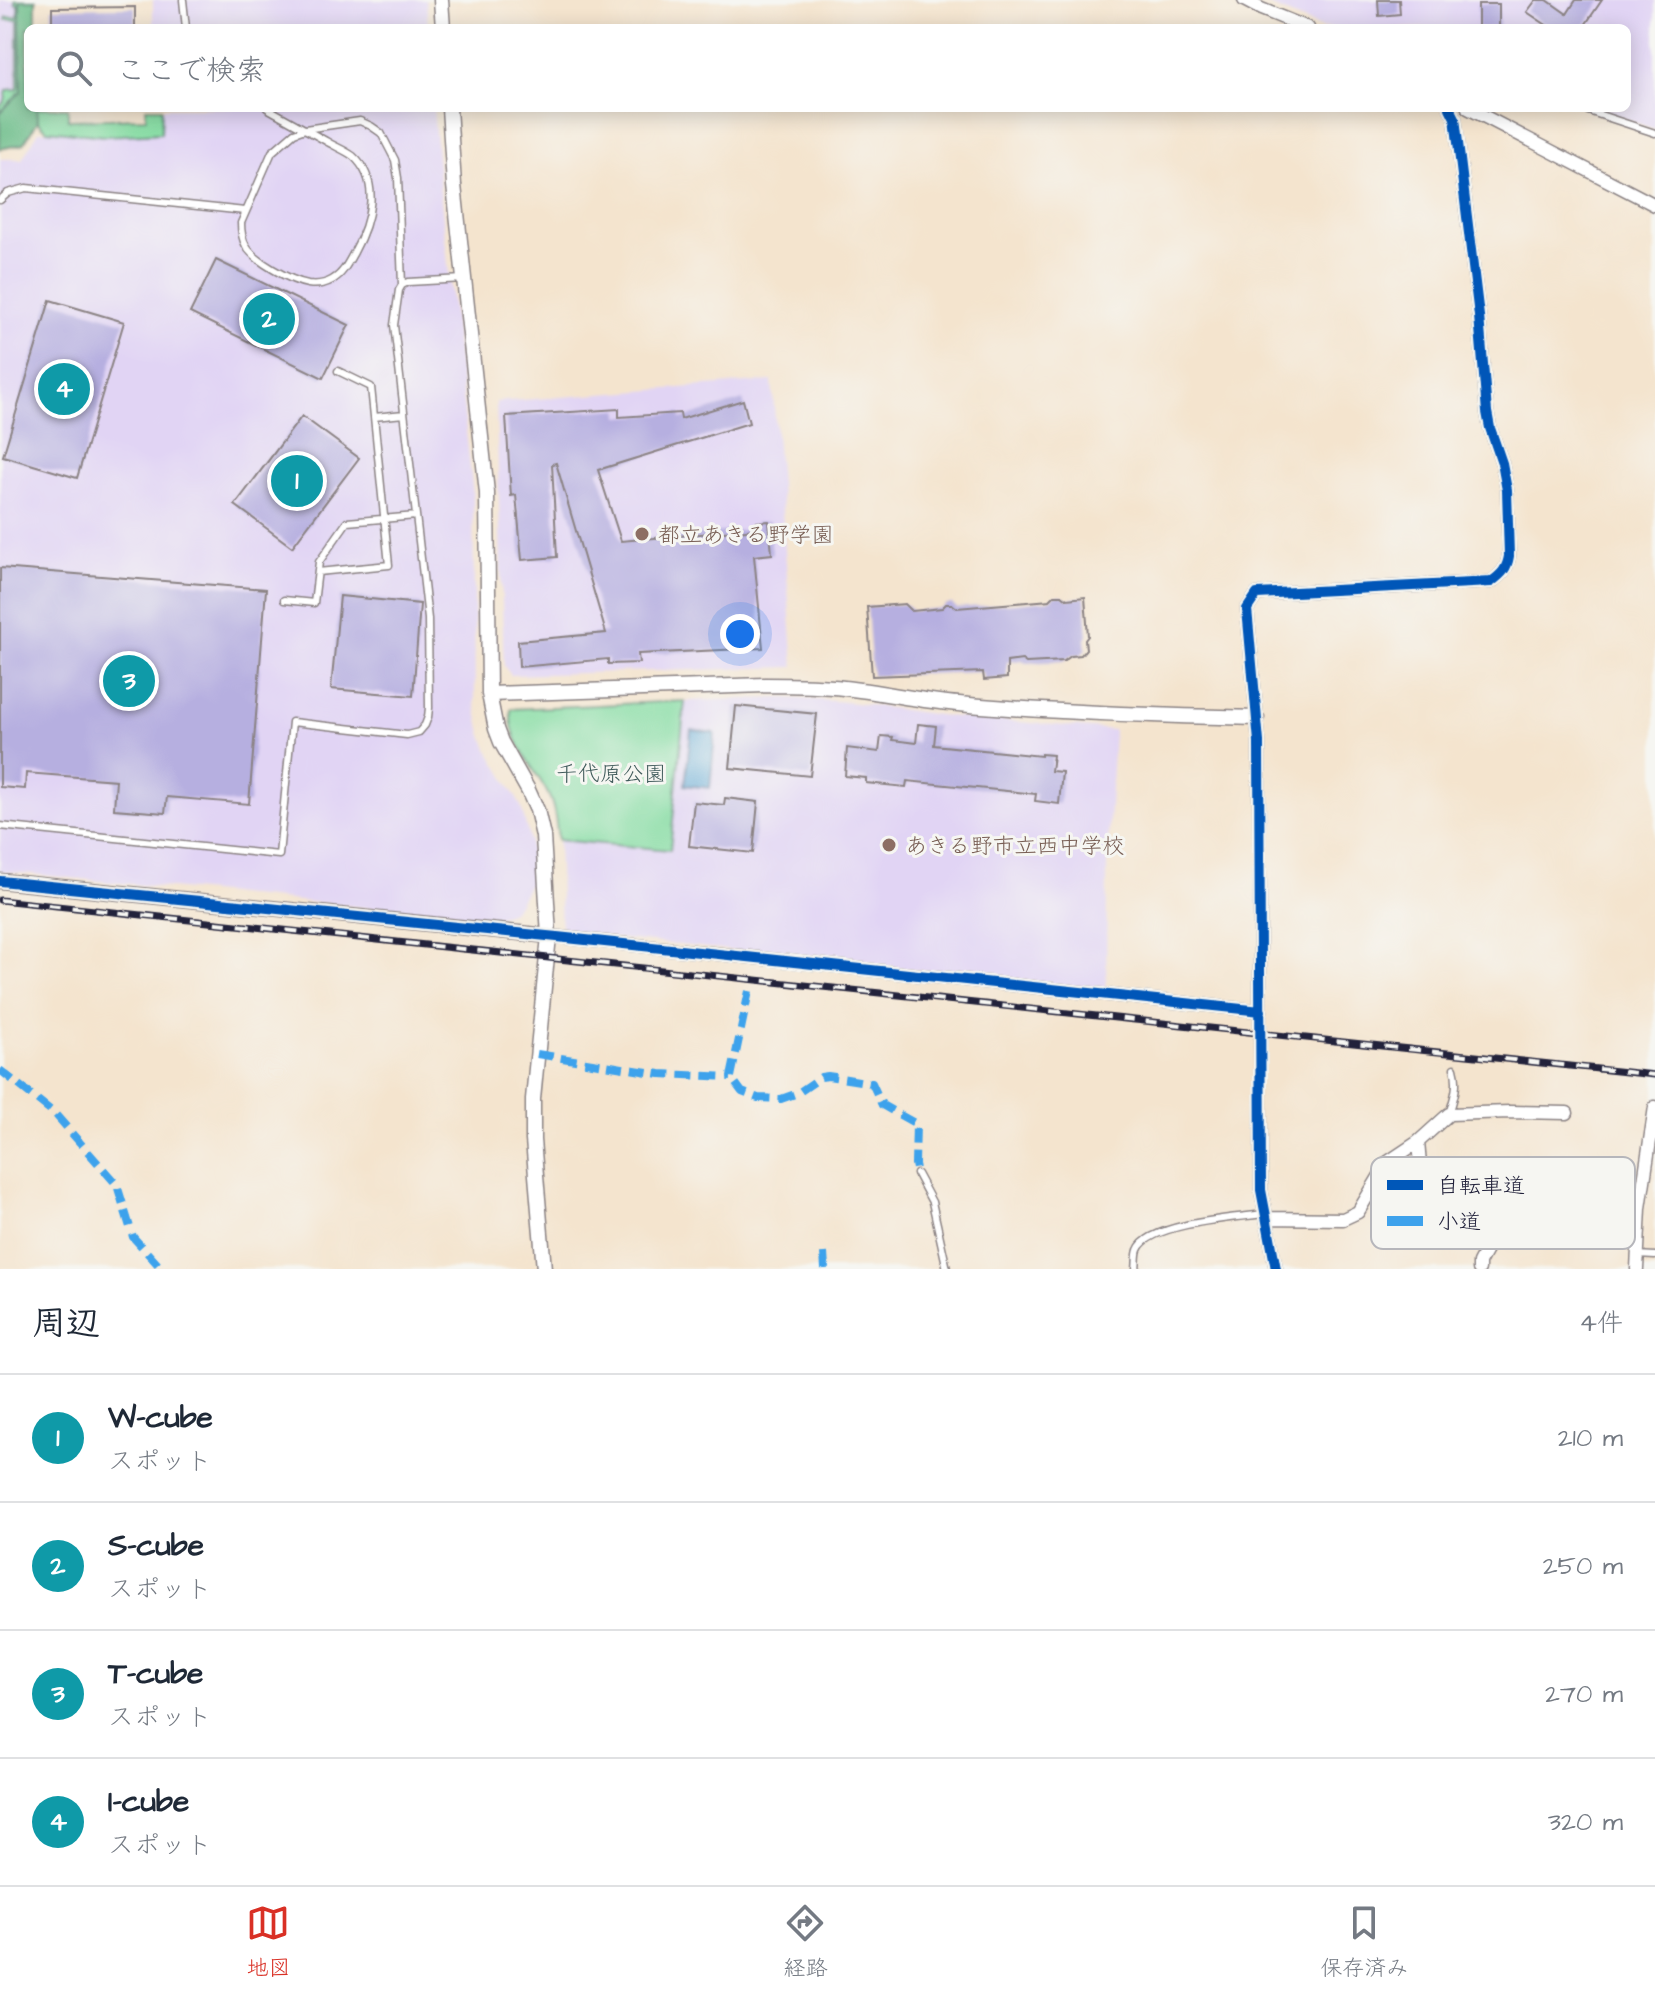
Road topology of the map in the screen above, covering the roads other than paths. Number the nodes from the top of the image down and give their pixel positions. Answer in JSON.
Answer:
{"nodes":[{"id":1,"x":183,"y":0,"type":"edge"},
{"id":2,"x":441,"y":0,"type":"edge"},
{"id":3,"x":1244,"y":0,"type":"edge"},
{"id":4,"x":186,"y":24,"type":"edge"},
{"id":5,"x":443,"y":24,"type":"edge"},
{"id":6,"x":1298,"y":24,"type":"edge"},
{"id":7,"x":274,"y":112,"type":"edge"},
{"id":8,"x":449,"y":112,"type":"edge"},
{"id":9,"x":1452,"y":112,"type":"edge"},
{"id":10,"x":1476,"y":112,"type":"edge"},
{"id":11,"x":1591,"y":112,"type":"edge"},
{"id":12,"x":305,"y":129,"type":"junction"},
{"id":13,"x":1655,"y":133,"type":"edge"},
{"id":14,"x":0,"y":200,"type":"edge"},
{"id":15,"x":1655,"y":205,"type":"edge"},
{"id":16,"x":245,"y":211,"type":"junction"},
{"id":17,"x":464,"y":279,"type":"junction"},
{"id":18,"x":402,"y":285,"type":"junction"},
{"id":19,"x":338,"y":371,"type":"dead end"},
{"id":20,"x":404,"y":414,"type":"junction"},
{"id":21,"x":374,"y":417,"type":"junction"},
{"id":22,"x":416,"y":516,"type":"junction"},
{"id":23,"x":384,"y":519,"type":"junction"},
{"id":24,"x":318,"y":572,"type":"junction"},
{"id":25,"x":284,"y":600,"type":"dead end"},
{"id":26,"x":489,"y":694,"type":"junction"},
{"id":27,"x":1257,"y":718,"type":"junction"},
{"id":28,"x":0,"y":826,"type":"edge"},
{"id":29,"x":0,"y":881,"type":"edge"},
{"id":30,"x":549,"y":936,"type":"junction"},
{"id":31,"x":1261,"y":1011,"type":"junction"},
{"id":32,"x":1454,"y":1068,"type":"dead end"},
{"id":33,"x":1655,"y":1107,"type":"edge"},
{"id":34,"x":1567,"y":1113,"type":"dead end"},
{"id":35,"x":1449,"y":1114,"type":"junction"},
{"id":36,"x":1653,"y":1138,"type":"edge"},
{"id":37,"x":1418,"y":1142,"type":"junction"},
{"id":38,"x":1396,"y":1157,"type":"edge"},
{"id":39,"x":1419,"y":1157,"type":"edge"},
{"id":40,"x":917,"y":1174,"type":"dead end"},
{"id":41,"x":1371,"y":1190,"type":"edge"},
{"id":42,"x":1266,"y":1216,"type":"junction"},
{"id":43,"x":1486,"y":1249,"type":"edge"},
{"id":44,"x":1637,"y":1255,"type":"junction"},
{"id":45,"x":1655,"y":1256,"type":"edge"},
{"id":46,"x":544,"y":1269,"type":"edge"},
{"id":47,"x":947,"y":1269,"type":"edge"},
{"id":48,"x":1136,"y":1269,"type":"edge"},
{"id":49,"x":1276,"y":1269,"type":"edge"},
{"id":50,"x":1479,"y":1269,"type":"edge"},
{"id":51,"x":1637,"y":1269,"type":"edge"}],
"edges":[{"from":1,"to":4,"type":"lane"},
{"from":2,"to":5,"type":"street"},
{"from":3,"to":6,"type":"street"},
{"from":7,"to":12,"type":"lane"},
{"from":8,"to":17,"type":"street"},
{"from":9,"to":27,"type":"street"},
{"from":10,"to":15,"type":"street"},
{"from":11,"to":13,"type":"lane"},
{"from":12,"to":16,"type":"lane"},
{"from":12,"to":16,"type":"lane"},
{"from":12,"to":18,"type":"lane"},
{"from":14,"to":16,"type":"lane"},
{"from":17,"to":18,"type":"lane"},
{"from":17,"to":26,"type":"street"},
{"from":18,"to":20,"type":"lane"},
{"from":19,"to":21,"type":"lane"},
{"from":20,"to":21,"type":"lane"},
{"from":20,"to":22,"type":"lane"},
{"from":21,"to":23,"type":"lane"},
{"from":22,"to":23,"type":"lane"},
{"from":22,"to":28,"type":"lane"},
{"from":23,"to":24,"type":"lane"},
{"from":23,"to":24,"type":"lane"},
{"from":24,"to":25,"type":"lane"},
{"from":26,"to":27,"type":"street"},
{"from":26,"to":30,"type":"street"},
{"from":27,"to":31,"type":"street"},
{"from":29,"to":30,"type":"street"},
{"from":30,"to":31,"type":"street"},
{"from":30,"to":46,"type":"street"},
{"from":31,"to":42,"type":"street"},
{"from":32,"to":35,"type":"lane"},
{"from":33,"to":36,"type":"street"},
{"from":34,"to":35,"type":"street"},
{"from":35,"to":37,"type":"street"},
{"from":36,"to":44,"type":"street"},
{"from":37,"to":38,"type":"street"},
{"from":37,"to":39,"type":"street"},
{"from":40,"to":47,"type":"lane"},
{"from":41,"to":42,"type":"street"},
{"from":42,"to":48,"type":"lane"},
{"from":42,"to":49,"type":"street"},
{"from":43,"to":50,"type":"street"},
{"from":44,"to":45,"type":"lane"},
{"from":44,"to":51,"type":"street"}]}
